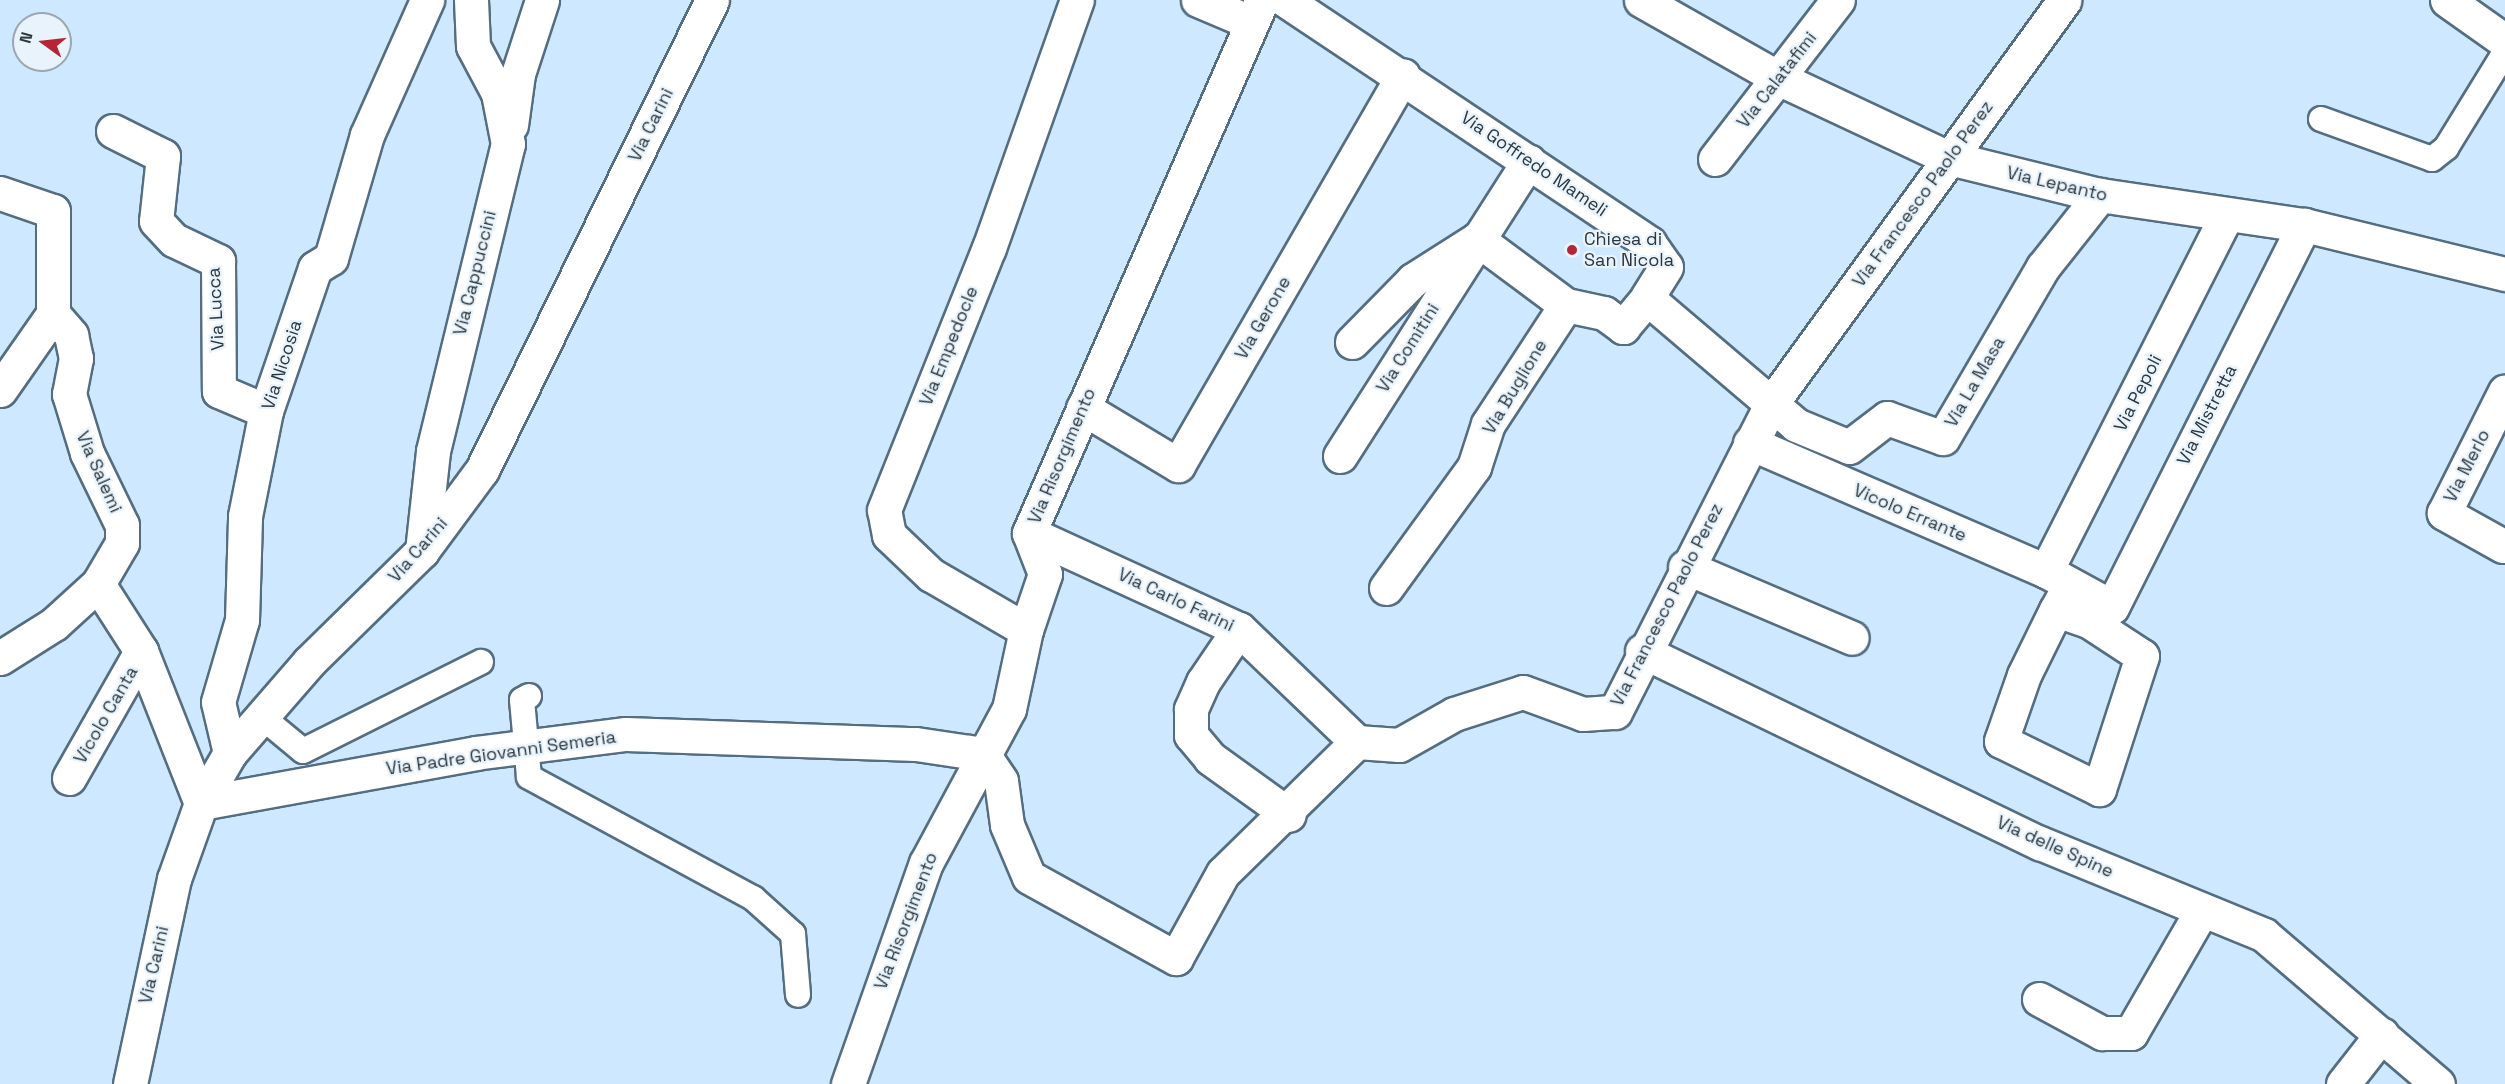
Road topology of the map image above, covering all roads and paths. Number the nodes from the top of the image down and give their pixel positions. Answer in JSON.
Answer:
{"nodes":[{"id":1,"x":428,"y":0,"type":"edge"},
{"id":2,"x":471,"y":0,"type":"edge"},
{"id":3,"x":542,"y":0,"type":"edge"},
{"id":4,"x":712,"y":0,"type":"edge"},
{"id":5,"x":1077,"y":0,"type":"edge"},
{"id":6,"x":1198,"y":0,"type":"edge"},
{"id":7,"x":1285,"y":0,"type":"edge"},
{"id":8,"x":1641,"y":0,"type":"edge"},
{"id":9,"x":1838,"y":0,"type":"edge"},
{"id":10,"x":2064,"y":0,"type":"edge"},
{"id":11,"x":2446,"y":0,"type":"edge"},
{"id":12,"x":1256,"y":11,"type":"edge"},
{"id":13,"x":2505,"y":41,"type":"edge"},
{"id":14,"x":2505,"y":52,"type":"edge"},
{"id":15,"x":1403,"y":75,"type":"junction"},
{"id":16,"x":1780,"y":79,"type":"junction"},
{"id":17,"x":2321,"y":119,"type":"dead end"},
{"id":18,"x":113,"y":131,"type":"dead end"},
{"id":19,"x":508,"y":144,"type":"junction"},
{"id":20,"x":1949,"y":158,"type":"junction"},
{"id":21,"x":1714,"y":159,"type":"dead end"},
{"id":22,"x":1528,"y":161,"type":"junction"},
{"id":23,"x":0,"y":193,"type":"edge"},
{"id":24,"x":2100,"y":195,"type":"junction"},
{"id":25,"x":2227,"y":214,"type":"junction"},
{"id":26,"x":2304,"y":225,"type":"junction"},
{"id":27,"x":1477,"y":239,"type":"junction"},
{"id":28,"x":2505,"y":274,"type":"edge"},
{"id":29,"x":1647,"y":298,"type":"junction"},
{"id":30,"x":1566,"y":305,"type":"junction"},
{"id":31,"x":53,"y":314,"type":"junction"},
{"id":32,"x":1352,"y":342,"type":"dead end"},
{"id":33,"x":0,"y":390,"type":"edge"},
{"id":34,"x":2505,"y":391,"type":"edge"},
{"id":35,"x":1772,"y":404,"type":"junction"},
{"id":36,"x":1083,"y":408,"type":"junction"},
{"id":37,"x":266,"y":411,"type":"junction"},
{"id":38,"x":1750,"y":443,"type":"junction"},
{"id":39,"x":1340,"y":456,"type":"dead end"},
{"id":40,"x":1029,"y":533,"type":"junction"},
{"id":41,"x":2504,"y":545,"type":"edge"},
{"id":42,"x":422,"y":551,"type":"junction"},
{"id":43,"x":1684,"y":567,"type":"junction"},
{"id":44,"x":98,"y":584,"type":"junction"},
{"id":45,"x":1386,"y":588,"type":"dead end"},
{"id":46,"x":2057,"y":589,"type":"junction"},
{"id":47,"x":2112,"y":607,"type":"joint"},
{"id":48,"x":1239,"y":629,"type":"junction"},
{"id":49,"x":1026,"y":630,"type":"junction"},
{"id":50,"x":1852,"y":638,"type":"dead end"},
{"id":51,"x":141,"y":651,"type":"junction"},
{"id":52,"x":1642,"y":651,"type":"junction"},
{"id":53,"x":0,"y":658,"type":"edge"},
{"id":54,"x":481,"y":662,"type":"dead end"},
{"id":55,"x":529,"y":696,"type":"dead end"},
{"id":56,"x":262,"y":717,"type":"junction"},
{"id":57,"x":1357,"y":742,"type":"junction"},
{"id":58,"x":526,"y":747,"type":"junction"},
{"id":59,"x":230,"y":753,"type":"junction"},
{"id":60,"x":983,"y":754,"type":"junction"},
{"id":61,"x":69,"y":778,"type":"dead end"},
{"id":62,"x":201,"y":803,"type":"junction"},
{"id":63,"x":1289,"y":815,"type":"junction"},
{"id":64,"x":2202,"y":910,"type":"junction"},
{"id":65,"x":798,"y":994,"type":"dead end"},
{"id":66,"x":2039,"y":999,"type":"dead end"},
{"id":67,"x":2382,"y":1034,"type":"junction"},
{"id":68,"x":130,"y":1084,"type":"edge"},
{"id":69,"x":848,"y":1084,"type":"edge"},
{"id":70,"x":2343,"y":1084,"type":"edge"},
{"id":71,"x":2438,"y":1084,"type":"edge"}],
"edges":[{"from":1,"to":37,"type":"street","name":"Via Nicosia"},
{"from":2,"to":19,"type":"street","name":"Via Cappuccini"},
{"from":3,"to":19,"type":"street"},
{"from":4,"to":42,"type":"street","name":"Via Carini"},
{"from":5,"to":49,"type":"street","name":"Via Empedocle"},
{"from":6,"to":12,"type":"street"},
{"from":7,"to":15,"type":"street","name":"Via Goffredo Mameli"},
{"from":8,"to":16,"type":"street","name":"Via Lepanto"},
{"from":9,"to":16,"type":"street","name":"Via Calatafimi"},
{"from":10,"to":20,"type":"street","name":"Via Francesco Paolo Perez"},
{"from":11,"to":13,"type":"street"},
{"from":12,"to":36,"type":"street","name":"Via Risorgimento"},
{"from":14,"to":17,"type":"lane"},
{"from":15,"to":22,"type":"street","name":"Via Goffredo Mameli"},
{"from":15,"to":36,"type":"street","name":"Via Gerone"},
{"from":16,"to":20,"type":"street","name":"Via Lepanto"},
{"from":16,"to":21,"type":"street","name":"Via Calatafimi"},
{"from":18,"to":37,"type":"street","name":"Via Lucca"},
{"from":19,"to":42,"type":"street","name":"Via Cappuccini"},
{"from":20,"to":24,"type":"street","name":"Via Lepanto"},
{"from":20,"to":35,"type":"street","name":"Via Francesco Paolo Perez"},
{"from":22,"to":27,"type":"street","name":"Via Comitini"},
{"from":22,"to":29,"type":"street","name":"Via Goffredo Mameli"},
{"from":23,"to":31,"type":"street"},
{"from":24,"to":25,"type":"street","name":"Via Lepanto"},
{"from":24,"to":35,"type":"street","name":"Via La Masa"},
{"from":25,"to":26,"type":"street","name":"Via Lepanto"},
{"from":25,"to":46,"type":"street","name":"Via Pepoli"},
{"from":26,"to":28,"type":"street","name":"Via Lepanto"},
{"from":26,"to":47,"type":"street","name":"Via Mistretta"},
{"from":27,"to":30,"type":"street"},
{"from":27,"to":32,"type":"street","name":"Via Comitini"},
{"from":27,"to":39,"type":"street","name":"Via Comitini"},
{"from":29,"to":30,"type":"street"},
{"from":29,"to":35,"type":"street"},
{"from":30,"to":45,"type":"street","name":"Via Buglione"},
{"from":31,"to":33,"type":"street"},
{"from":31,"to":44,"type":"street","name":"Via Salemi"},
{"from":34,"to":41,"type":"street","name":"Via Merlo"},
{"from":35,"to":38,"type":"street","name":"Via Francesco Paolo Perez"},
{"from":36,"to":40,"type":"street","name":"Via Risorgimento"},
{"from":37,"to":59,"type":"street","name":"Via Nicosia"},
{"from":38,"to":43,"type":"street","name":"Via Francesco Paolo Perez"},
{"from":38,"to":46,"type":"street","name":"Vicolo Errante"},
{"from":40,"to":48,"type":"street","name":"Via Carlo Farini"},
{"from":40,"to":49,"type":"street","name":"Via Risorgimento"},
{"from":42,"to":56,"type":"street","name":"Via Carini"},
{"from":43,"to":50,"type":"street"},
{"from":43,"to":52,"type":"street","name":"Via Francesco Paolo Perez"},
{"from":44,"to":51,"type":"street"},
{"from":44,"to":53,"type":"street","name":"Via Salemi"},
{"from":46,"to":46,"type":"street","name":"Vicolo Errante"},
{"from":46,"to":47,"type":"street","name":"Vicolo Errante"},
{"from":48,"to":57,"type":"street","name":"Via Carlo Farini"},
{"from":48,"to":63,"type":"street"},
{"from":49,"to":60,"type":"street","name":"Via Risorgimento"},
{"from":51,"to":61,"type":"street","name":"Vicolo Canta"},
{"from":51,"to":62,"type":"street"},
{"from":52,"to":57,"type":"street","name":"Via Francesco Paolo Perez"},
{"from":52,"to":64,"type":"street","name":"Via delle Spine"},
{"from":54,"to":56,"type":"lane"},
{"from":55,"to":58,"type":"lane"},
{"from":56,"to":59,"type":"street","name":"Via Carini"},
{"from":57,"to":63,"type":"street"},
{"from":58,"to":60,"type":"street","name":"Via Padre Giovanni Semeria"},
{"from":58,"to":62,"type":"street","name":"Via Padre Giovanni Semeria"},
{"from":58,"to":65,"type":"lane"},
{"from":59,"to":62,"type":"street","name":"Via Carini"},
{"from":60,"to":63,"type":"street"},
{"from":60,"to":69,"type":"street","name":"Via Risorgimento"},
{"from":62,"to":68,"type":"street","name":"Via Carini"},
{"from":64,"to":66,"type":"street"},
{"from":64,"to":67,"type":"street","name":"Via delle Spine"},
{"from":67,"to":70,"type":"street"},
{"from":67,"to":71,"type":"street","name":"Via delle Spine"}]}
